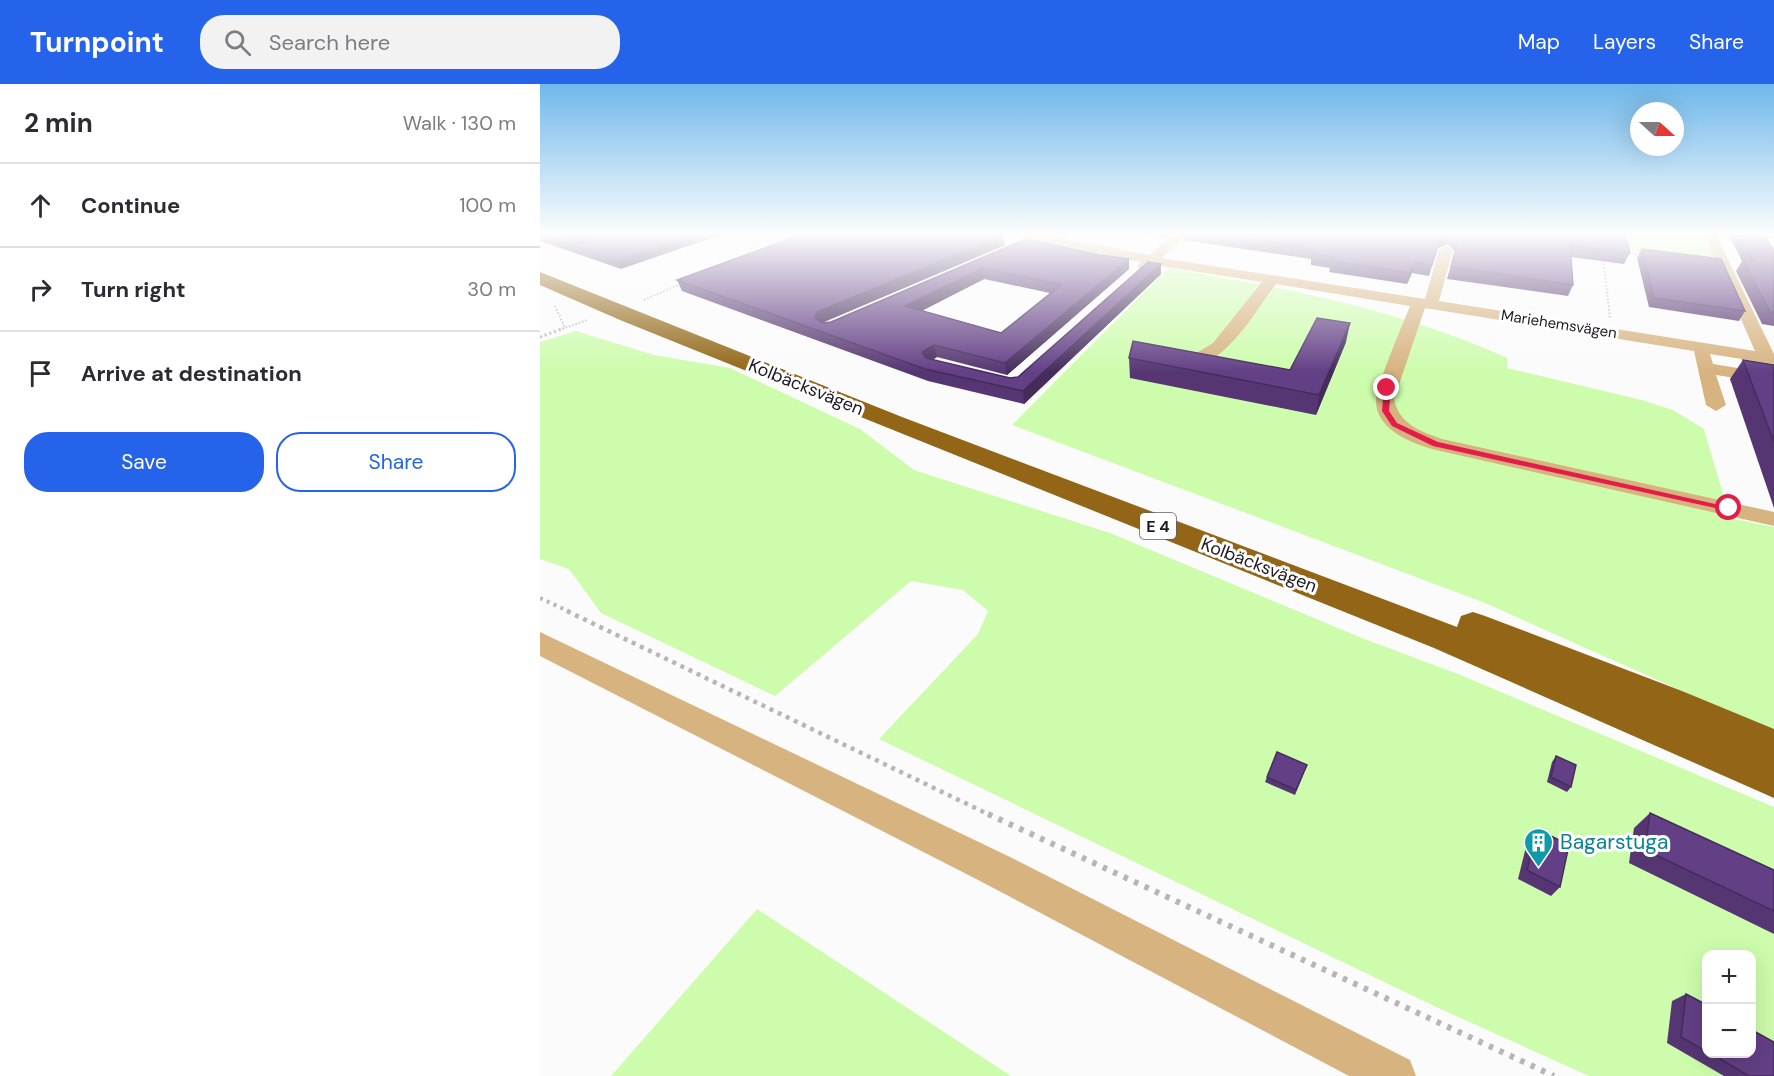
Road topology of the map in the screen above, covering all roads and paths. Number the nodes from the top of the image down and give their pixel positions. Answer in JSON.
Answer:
{"nodes":[{"id":1,"x":575,"y":279,"type":"edge"},
{"id":2,"x":1272,"y":279,"type":"edge"},
{"id":3,"x":1274,"y":279,"type":"edge"},
{"id":4,"x":1434,"y":279,"type":"edge"},
{"id":5,"x":1606,"y":279,"type":"edge"},
{"id":6,"x":1732,"y":279,"type":"edge"},
{"id":7,"x":684,"y":282,"type":"edge"},
{"id":8,"x":546,"y":289,"type":"edge"},
{"id":9,"x":644,"y":300,"type":"dead end"},
{"id":10,"x":1425,"y":303,"type":"junction"},
{"id":11,"x":592,"y":318,"type":"dead end"},
{"id":12,"x":1611,"y":321,"type":"dead end"},
{"id":13,"x":565,"y":328,"type":"junction"},
{"id":14,"x":540,"y":337,"type":"edge"},
{"id":15,"x":1699,"y":347,"type":"junction"},
{"id":16,"x":1770,"y":358,"type":"edge"},
{"id":17,"x":1177,"y":363,"type":"edge"},
{"id":18,"x":1705,"y":368,"type":"junction"},
{"id":19,"x":1774,"y":379,"type":"edge"},
{"id":20,"x":1716,"y":405,"type":"dead end"},
{"id":21,"x":1774,"y":519,"type":"edge"},
{"id":22,"x":540,"y":598,"type":"edge"},
{"id":23,"x":540,"y":643,"type":"edge"},
{"id":24,"x":1774,"y":748,"type":"edge"},
{"id":25,"x":1774,"y":779,"type":"edge"},
{"id":26,"x":1394,"y":1076,"type":"edge"},
{"id":27,"x":1554,"y":1076,"type":"edge"}],
"edges":[{"from":1,"to":24,"type":"highway","name":"Kolbäcksvägen","number":"E 4"},
{"from":2,"to":17,"type":"street"},
{"from":3,"to":10,"type":"street","name":"Mariehemsvägen"},
{"from":4,"to":10,"type":"street"},
{"from":5,"to":12,"type":"path"},
{"from":6,"to":16,"type":"street"},
{"from":7,"to":9,"type":"path"},
{"from":8,"to":13,"type":"path"},
{"from":8,"to":25,"type":"highway","name":"Kolbäcksvägen","number":"E 4"},
{"from":10,"to":15,"type":"street","name":"Mariehemsvägen"},
{"from":10,"to":21,"type":"street"},
{"from":11,"to":13,"type":"path"},
{"from":13,"to":14,"type":"path"},
{"from":15,"to":16,"type":"street","name":"Mariehemsvägen"},
{"from":15,"to":18,"type":"street"},
{"from":18,"to":19,"type":"street"},
{"from":18,"to":20,"type":"street"},
{"from":22,"to":27,"type":"path"},
{"from":23,"to":26,"type":"street"}]}
